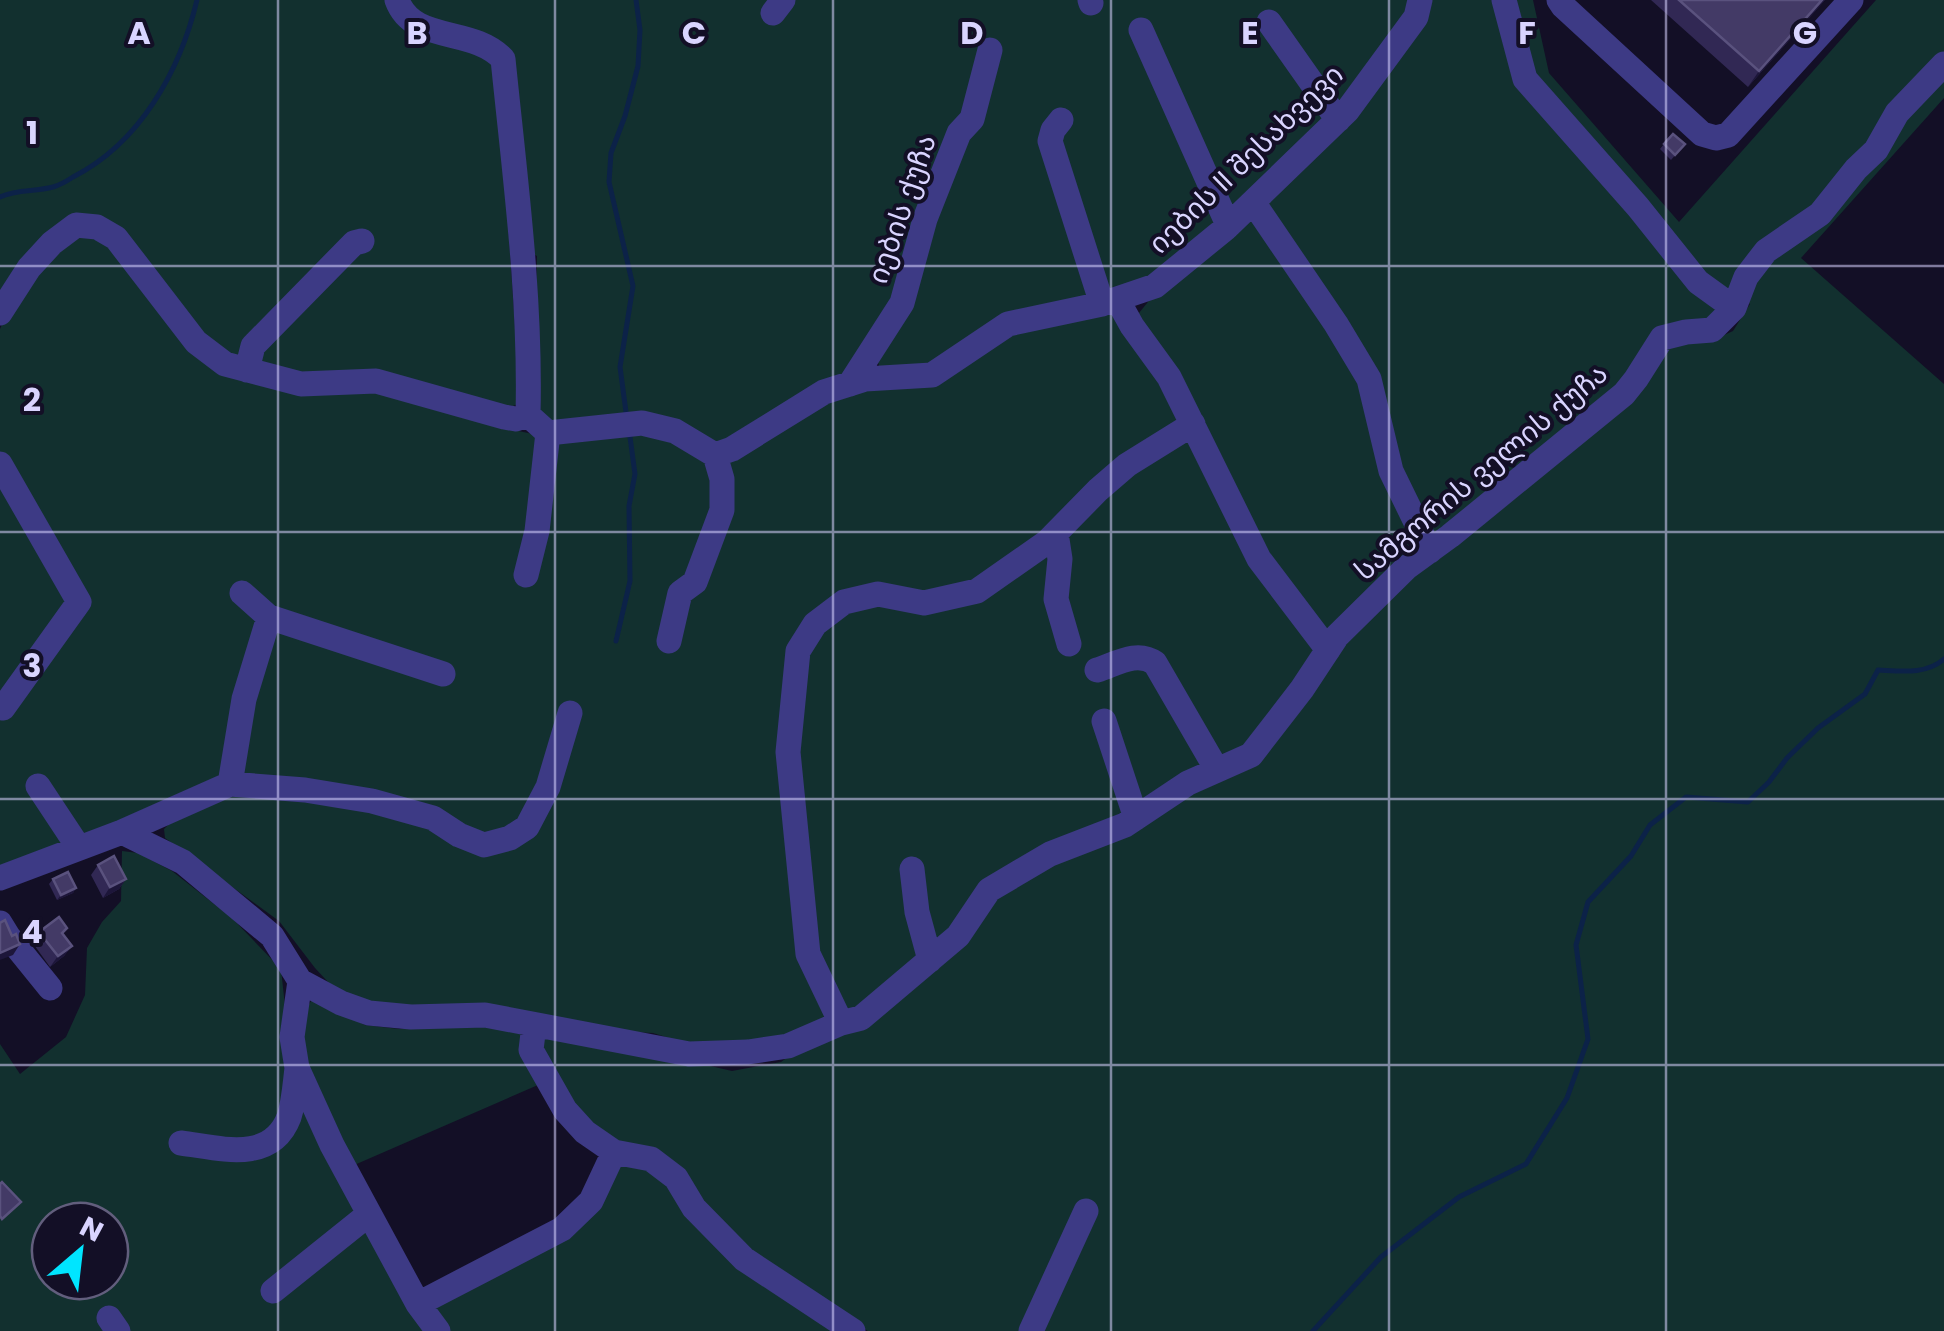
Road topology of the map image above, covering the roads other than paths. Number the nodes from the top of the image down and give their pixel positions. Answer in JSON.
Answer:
{"nodes":[{"id":1,"x":1420,"y":0,"type":"edge"},
{"id":2,"x":1504,"y":0,"type":"edge"},
{"id":3,"x":1559,"y":0,"type":"edge"},
{"id":4,"x":1851,"y":0,"type":"edge"},
{"id":5,"x":400,"y":7,"type":"edge"},
{"id":6,"x":1269,"y":22,"type":"dead end"},
{"id":7,"x":1141,"y":30,"type":"dead end"},
{"id":8,"x":990,"y":50,"type":"dead end"},
{"id":9,"x":1944,"y":64,"type":"edge"},
{"id":10,"x":1061,"y":120,"type":"dead end"},
{"id":11,"x":1338,"y":120,"type":"junction"},
{"id":12,"x":1253,"y":202,"type":"junction"},
{"id":13,"x":1228,"y":225,"type":"junction"},
{"id":14,"x":362,"y":241,"type":"dead end"},
{"id":15,"x":1110,"y":301,"type":"junction"},
{"id":16,"x":1734,"y":308,"type":"junction"},
{"id":17,"x":0,"y":313,"type":"edge"},
{"id":18,"x":247,"y":370,"type":"junction"},
{"id":19,"x":850,"y":384,"type":"junction"},
{"id":20,"x":528,"y":416,"type":"junction"},
{"id":21,"x":1193,"y":424,"type":"junction"},
{"id":22,"x":548,"y":433,"type":"junction"},
{"id":23,"x":715,"y":455,"type":"junction"},
{"id":24,"x":0,"y":464,"type":"edge"},
{"id":25,"x":1056,"y":533,"type":"junction"},
{"id":26,"x":1430,"y":551,"type":"junction"},
{"id":27,"x":526,"y":574,"type":"dead end"},
{"id":28,"x":242,"y":594,"type":"dead end"},
{"id":29,"x":269,"y":617,"type":"junction"},
{"id":30,"x":669,"y":641,"type":"dead end"},
{"id":31,"x":1069,"y":644,"type":"dead end"},
{"id":32,"x":1328,"y":650,"type":"junction"},
{"id":33,"x":1097,"y":670,"type":"dead end"},
{"id":34,"x":443,"y":674,"type":"dead end"},
{"id":35,"x":3,"y":708,"type":"dead end"},
{"id":36,"x":570,"y":713,"type":"dead end"},
{"id":37,"x":1104,"y":721,"type":"dead end"},
{"id":38,"x":1217,"y":770,"type":"junction"},
{"id":39,"x":230,"y":784,"type":"junction"},
{"id":40,"x":38,"y":786,"type":"dead end"},
{"id":41,"x":1136,"y":818,"type":"junction"},
{"id":42,"x":122,"y":832,"type":"junction"},
{"id":43,"x":79,"y":848,"type":"junction"},
{"id":44,"x":912,"y":869,"type":"dead end"},
{"id":45,"x":0,"y":878,"type":"edge"},
{"id":46,"x":0,"y":923,"type":"edge"},
{"id":47,"x":930,"y":960,"type":"junction"},
{"id":48,"x":300,"y":981,"type":"junction"},
{"id":49,"x":50,"y":988,"type":"dead end"},
{"id":50,"x":840,"y":1023,"type":"junction"},
{"id":51,"x":534,"y":1024,"type":"junction"},
{"id":52,"x":297,"y":1068,"type":"junction"},
{"id":53,"x":182,"y":1143,"type":"dead end"},
{"id":54,"x":614,"y":1152,"type":"junction"},
{"id":55,"x":1086,"y":1211,"type":"dead end"},
{"id":56,"x":370,"y":1214,"type":"junction"},
{"id":57,"x":273,"y":1291,"type":"dead end"},
{"id":58,"x":418,"y":1304,"type":"junction"},
{"id":59,"x":438,"y":1331,"type":"edge"},
{"id":60,"x":853,"y":1331,"type":"edge"},
{"id":61,"x":1031,"y":1331,"type":"edge"}],
"edges":[{"from":1,"to":11,"type":"street","name":"იების II შესახვევი"},
{"from":2,"to":16,"type":"street"},
{"from":3,"to":4,"type":"street"},
{"from":5,"to":20,"type":"street"},
{"from":6,"to":11,"type":"street"},
{"from":7,"to":13,"type":"street"},
{"from":8,"to":19,"type":"street","name":"იების ქუჩა"},
{"from":9,"to":16,"type":"street"},
{"from":10,"to":15,"type":"street"},
{"from":11,"to":12,"type":"street","name":"იების II შესახვევი"},
{"from":12,"to":13,"type":"street","name":"იების II შესახვევი"},
{"from":12,"to":26,"type":"street"},
{"from":13,"to":15,"type":"street","name":"იების II შესახვევი"},
{"from":14,"to":18,"type":"street"},
{"from":15,"to":19,"type":"street","name":"იების II შესახვევი"},
{"from":15,"to":21,"type":"street"},
{"from":16,"to":26,"type":"street","name":"სამგორის ველის ქუჩა"},
{"from":17,"to":18,"type":"street"},
{"from":18,"to":20,"type":"street"},
{"from":19,"to":23,"type":"street"},
{"from":20,"to":22,"type":"street"},
{"from":21,"to":25,"type":"street"},
{"from":21,"to":32,"type":"street"},
{"from":22,"to":23,"type":"street"},
{"from":22,"to":27,"type":"street"},
{"from":23,"to":30,"type":"street"},
{"from":24,"to":35,"type":"street"},
{"from":25,"to":31,"type":"street"},
{"from":25,"to":50,"type":"street"},
{"from":26,"to":32,"type":"street","name":"სამგორის ველის ქუჩა"},
{"from":28,"to":29,"type":"street"},
{"from":29,"to":34,"type":"street"},
{"from":29,"to":39,"type":"street"},
{"from":32,"to":38,"type":"street","name":"სამგორის ველის ქუჩა"},
{"from":33,"to":38,"type":"street"},
{"from":36,"to":39,"type":"street"},
{"from":37,"to":41,"type":"street"},
{"from":38,"to":41,"type":"street","name":"სამგორის ველის ქუჩა"},
{"from":39,"to":42,"type":"street"},
{"from":40,"to":43,"type":"street"},
{"from":41,"to":47,"type":"street","name":"სამგორის ველის ქუჩა"},
{"from":42,"to":43,"type":"street"},
{"from":42,"to":48,"type":"street"},
{"from":43,"to":45,"type":"street"},
{"from":44,"to":47,"type":"street"},
{"from":46,"to":49,"type":"street"},
{"from":47,"to":50,"type":"street","name":"სამგორის ველის ქუჩა"},
{"from":48,"to":51,"type":"street","name":"სამგორის ველის ქუჩა"},
{"from":48,"to":52,"type":"street"},
{"from":50,"to":51,"type":"street","name":"სამგორის ველის ქუჩა"},
{"from":51,"to":54,"type":"street"},
{"from":52,"to":53,"type":"street"},
{"from":52,"to":56,"type":"street"},
{"from":54,"to":58,"type":"street"},
{"from":54,"to":60,"type":"street"},
{"from":55,"to":61,"type":"street"},
{"from":56,"to":57,"type":"street"},
{"from":56,"to":58,"type":"street"},
{"from":58,"to":59,"type":"street"}]}
